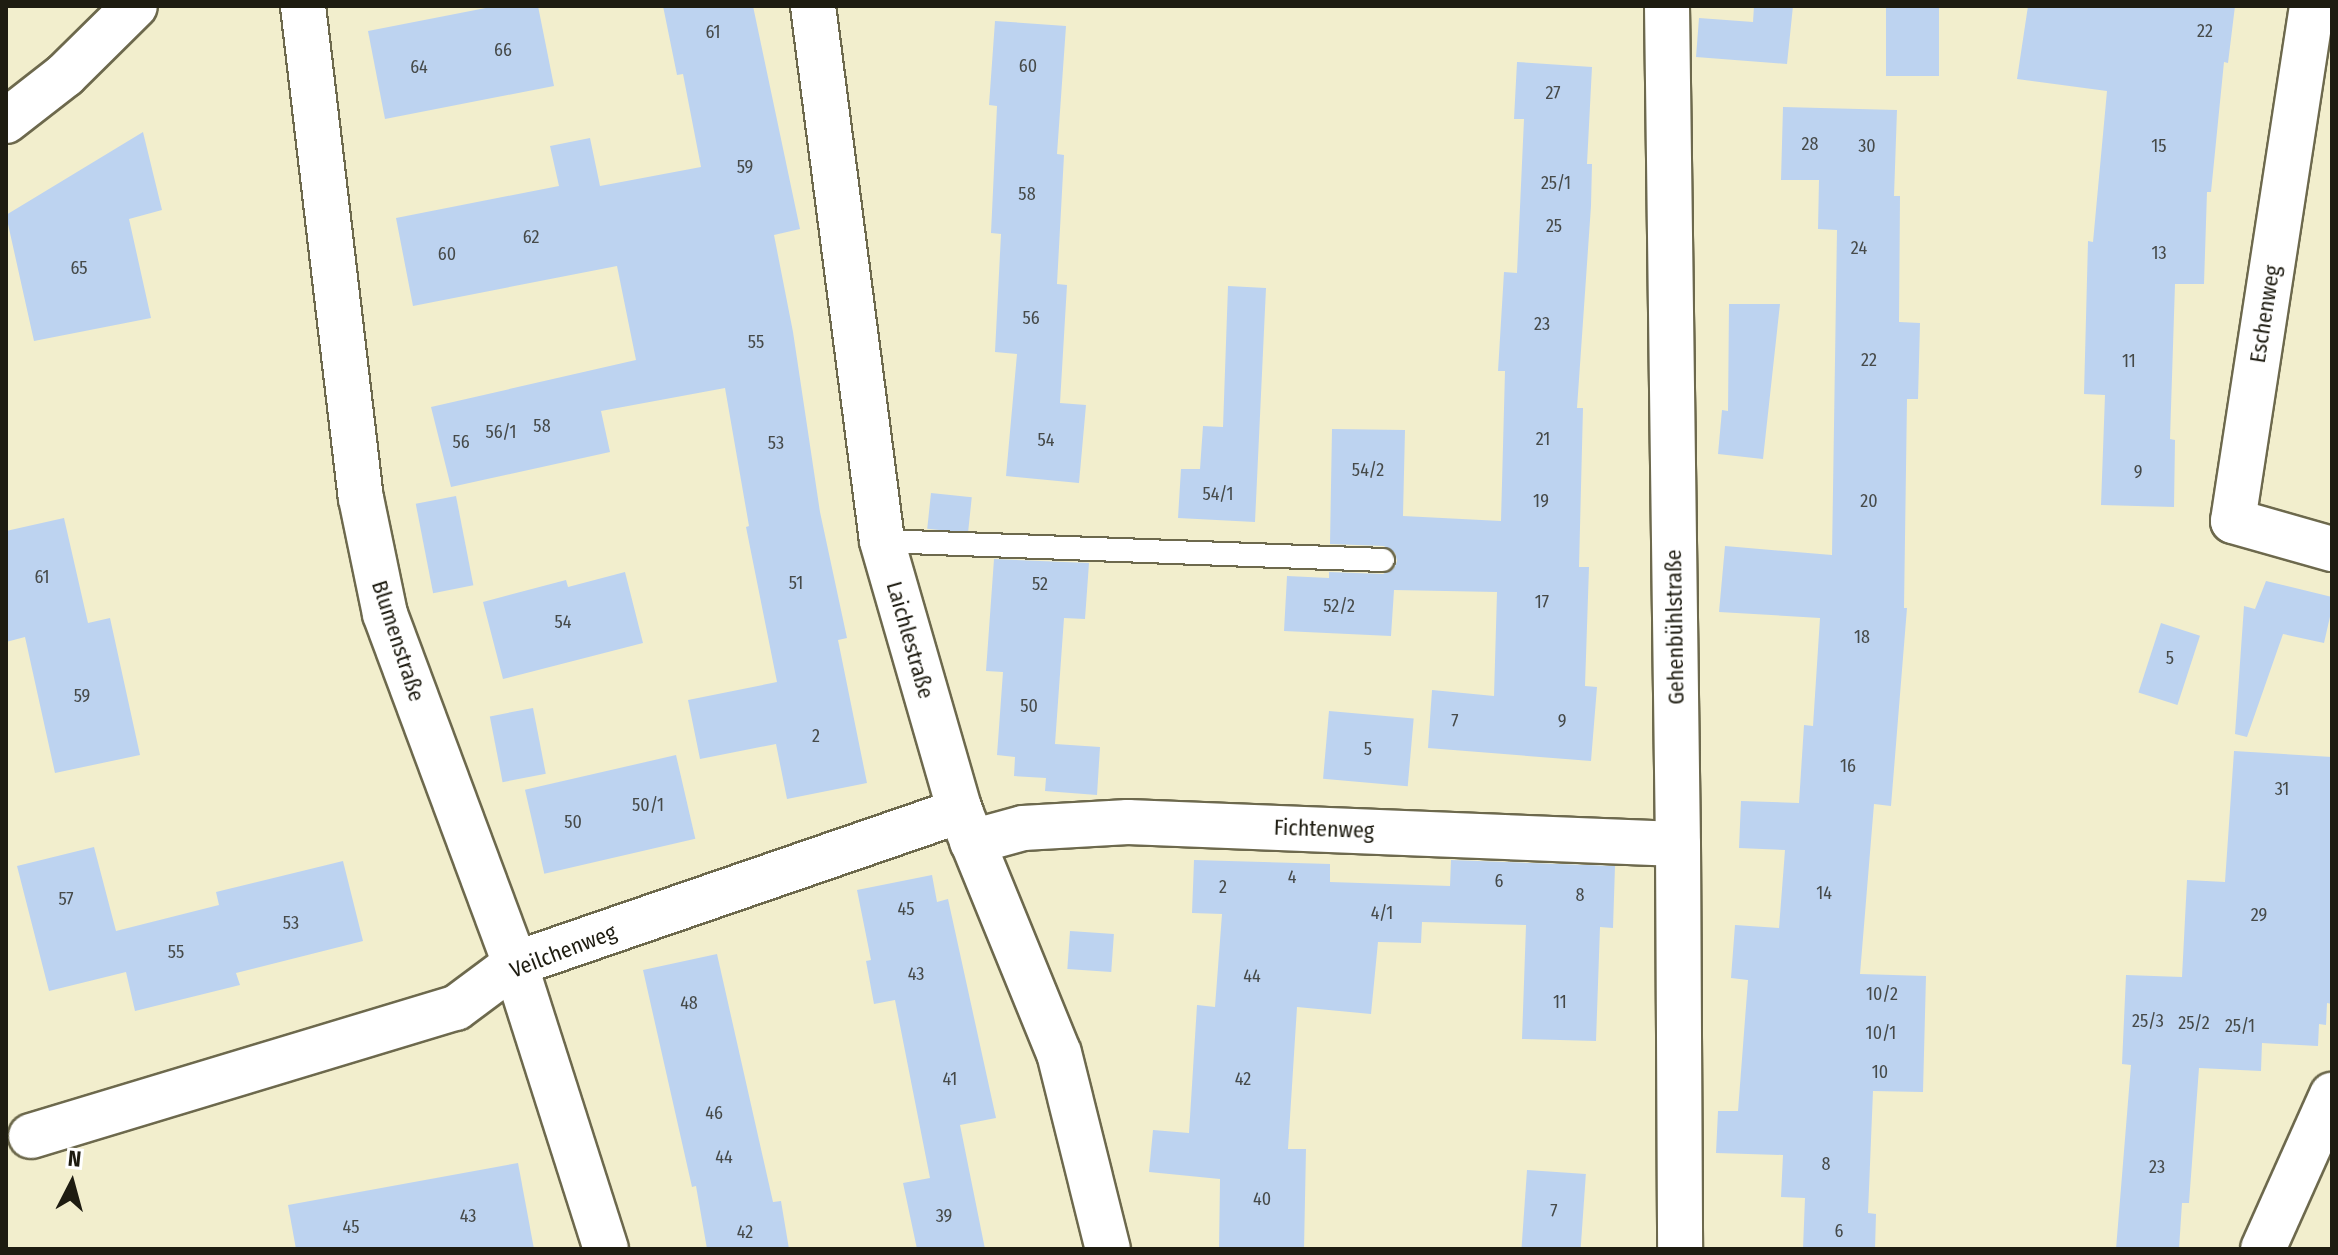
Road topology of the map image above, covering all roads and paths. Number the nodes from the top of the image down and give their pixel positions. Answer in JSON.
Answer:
{"nodes":[{"id":1,"x":135,"y":6,"type":"edge"},
{"id":2,"x":303,"y":6,"type":"edge"},
{"id":3,"x":813,"y":6,"type":"edge"},
{"id":4,"x":1667,"y":6,"type":"edge"},
{"id":5,"x":2312,"y":6,"type":"edge"},
{"id":6,"x":6,"y":121,"type":"edge"},
{"id":7,"x":882,"y":541,"type":"junction"},
{"id":8,"x":2332,"y":549,"type":"edge"},
{"id":9,"x":1383,"y":560,"type":"dead end"},
{"id":10,"x":966,"y":826,"type":"junction"},
{"id":11,"x":1678,"y":844,"type":"junction"},
{"id":12,"x":515,"y":964,"type":"junction"},
{"id":13,"x":2332,"y":1095,"type":"edge"},
{"id":14,"x":31,"y":1136,"type":"dead end"},
{"id":15,"x":606,"y":1249,"type":"edge"},
{"id":16,"x":1108,"y":1249,"type":"edge"},
{"id":17,"x":1680,"y":1249,"type":"edge"},
{"id":18,"x":2263,"y":1249,"type":"edge"}],
"edges":[{"from":1,"to":6,"type":"street"},
{"from":2,"to":12,"type":"street","name":"Blumenstraße"},
{"from":3,"to":7,"type":"street","name":"Laichlestraße"},
{"from":4,"to":11,"type":"street","name":"Gehenbühlstraße"},
{"from":5,"to":8,"type":"street","name":"Eschenweg"},
{"from":7,"to":9,"type":"lane"},
{"from":7,"to":10,"type":"street","name":"Laichlestraße"},
{"from":10,"to":11,"type":"street","name":"Fichtenweg"},
{"from":10,"to":12,"type":"street","name":"Veilchenweg"},
{"from":10,"to":16,"type":"street","name":"Laichlestraße"},
{"from":11,"to":17,"type":"street","name":"Gehenbühlstraße"},
{"from":12,"to":14,"type":"street","name":"Veilchenweg"},
{"from":12,"to":15,"type":"street","name":"Blumenstraße"},
{"from":13,"to":18,"type":"street"}]}
